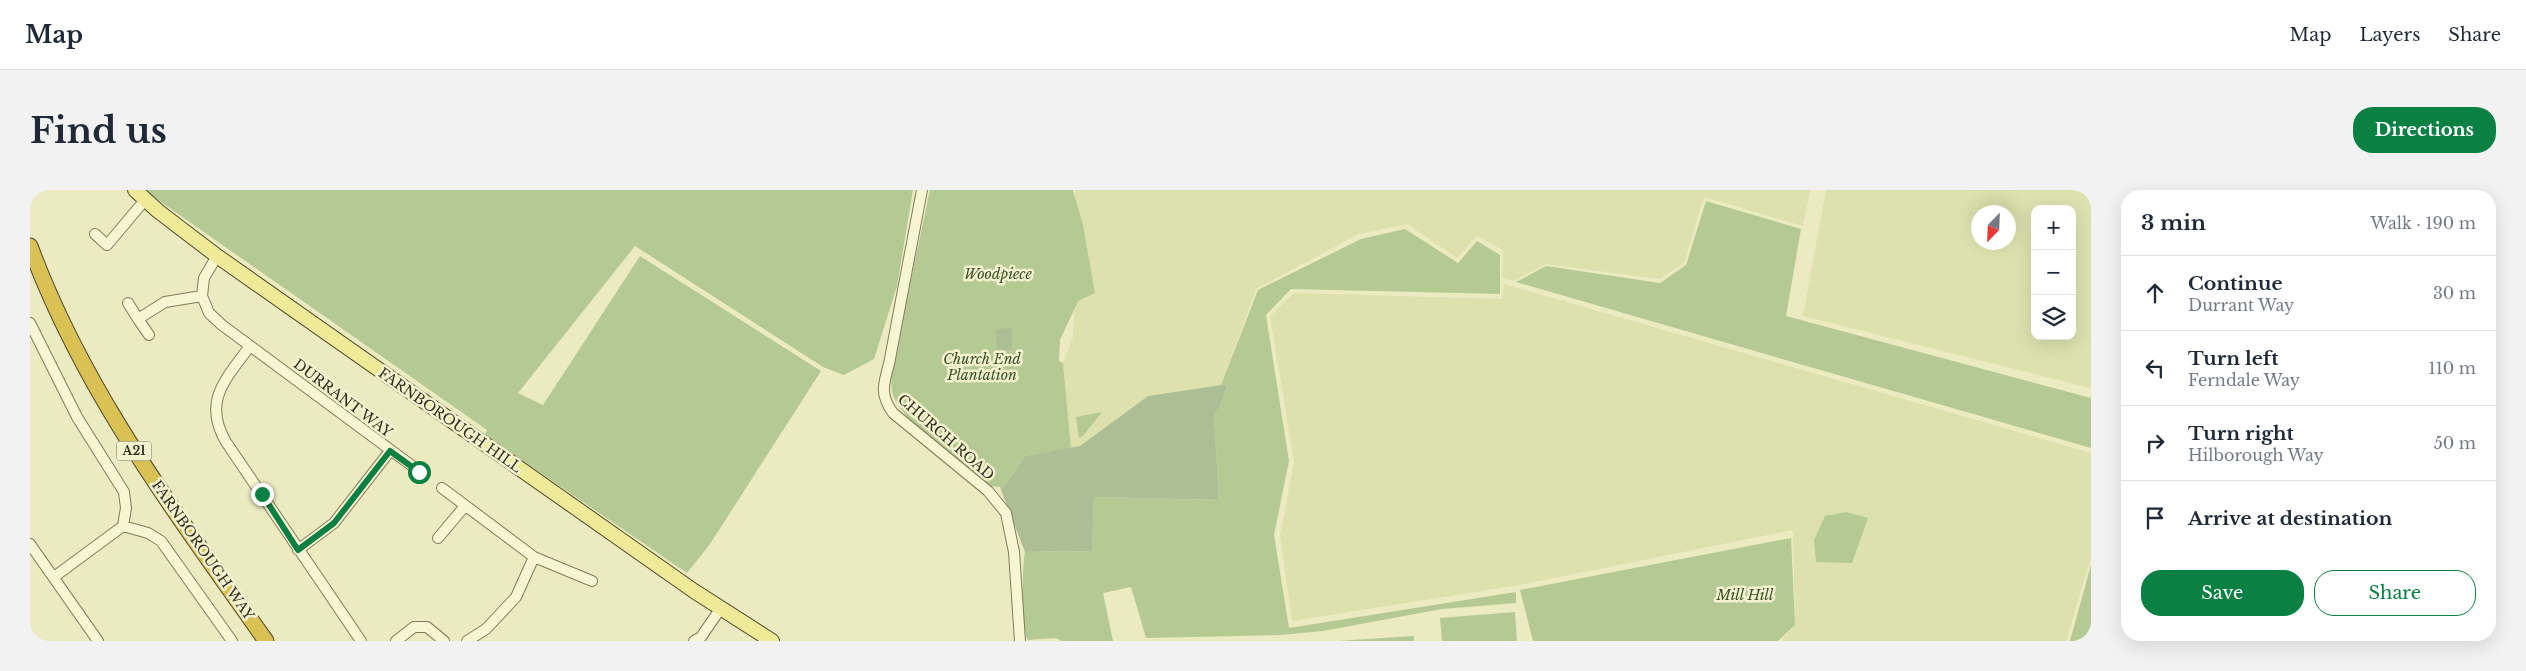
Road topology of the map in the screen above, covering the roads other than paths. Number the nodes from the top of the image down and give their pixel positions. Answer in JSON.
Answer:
{"nodes":[{"id":1,"x":135,"y":190,"type":"edge"},
{"id":2,"x":922,"y":190,"type":"edge"},
{"id":3,"x":145,"y":200,"type":"junction"},
{"id":4,"x":95,"y":234,"type":"dead end"},
{"id":5,"x":30,"y":246,"type":"edge"},
{"id":6,"x":217,"y":256,"type":"junction"},
{"id":7,"x":202,"y":296,"type":"junction"},
{"id":8,"x":128,"y":303,"type":"dead end"},
{"id":9,"x":138,"y":319,"type":"junction"},
{"id":10,"x":30,"y":323,"type":"edge"},
{"id":11,"x":149,"y":335,"type":"dead end"},
{"id":12,"x":250,"y":346,"type":"junction"},
{"id":13,"x":390,"y":451,"type":"junction"},
{"id":14,"x":419,"y":472,"type":"dead end"},
{"id":15,"x":442,"y":488,"type":"dead end"},
{"id":16,"x":464,"y":506,"type":"junction"},
{"id":17,"x":123,"y":526,"type":"junction"},
{"id":18,"x":438,"y":538,"type":"dead end"},
{"id":19,"x":30,"y":544,"type":"edge"},
{"id":20,"x":298,"y":550,"type":"junction"},
{"id":21,"x":534,"y":557,"type":"junction"},
{"id":22,"x":54,"y":577,"type":"junction"},
{"id":23,"x":592,"y":581,"type":"dead end"},
{"id":24,"x":721,"y":608,"type":"junction"},
{"id":25,"x":98,"y":641,"type":"edge"},
{"id":26,"x":232,"y":641,"type":"edge"},
{"id":27,"x":266,"y":641,"type":"edge"},
{"id":28,"x":361,"y":641,"type":"edge"},
{"id":29,"x":396,"y":641,"type":"edge"},
{"id":30,"x":444,"y":641,"type":"edge"},
{"id":31,"x":468,"y":641,"type":"edge"},
{"id":32,"x":694,"y":641,"type":"edge"},
{"id":33,"x":772,"y":641,"type":"edge"},
{"id":34,"x":1020,"y":641,"type":"edge"}],
"edges":[{"from":1,"to":3,"type":"main road","name":"FARNBOROUGH HILL"},
{"from":2,"to":34,"type":"street","name":"CHURCH ROAD"},
{"from":3,"to":4,"type":"street"},
{"from":3,"to":6,"type":"main road","name":"FARNBOROUGH HILL"},
{"from":5,"to":27,"type":"highway","name":"FARNBOROUGH WAY","number":"A21"},
{"from":6,"to":7,"type":"street"},
{"from":6,"to":24,"type":"main road","name":"FARNBOROUGH HILL"},
{"from":7,"to":9,"type":"street"},
{"from":7,"to":12,"type":"street","name":"DURRANT WAY"},
{"from":8,"to":9,"type":"street"},
{"from":9,"to":11,"type":"street"},
{"from":10,"to":17,"type":"street"},
{"from":12,"to":13,"type":"street","name":"DURRANT WAY"},
{"from":12,"to":20,"type":"street"},
{"from":13,"to":14,"type":"street","name":"DURRANT WAY"},
{"from":13,"to":20,"type":"street"},
{"from":15,"to":16,"type":"street"},
{"from":16,"to":18,"type":"street"},
{"from":16,"to":21,"type":"street"},
{"from":17,"to":22,"type":"street"},
{"from":17,"to":26,"type":"street"},
{"from":19,"to":22,"type":"street"},
{"from":20,"to":28,"type":"street"},
{"from":21,"to":23,"type":"street"},
{"from":21,"to":31,"type":"street"},
{"from":22,"to":25,"type":"street"},
{"from":24,"to":32,"type":"street"},
{"from":24,"to":33,"type":"main road","name":"FARNBOROUGH HILL"},
{"from":29,"to":30,"type":"street"}]}
